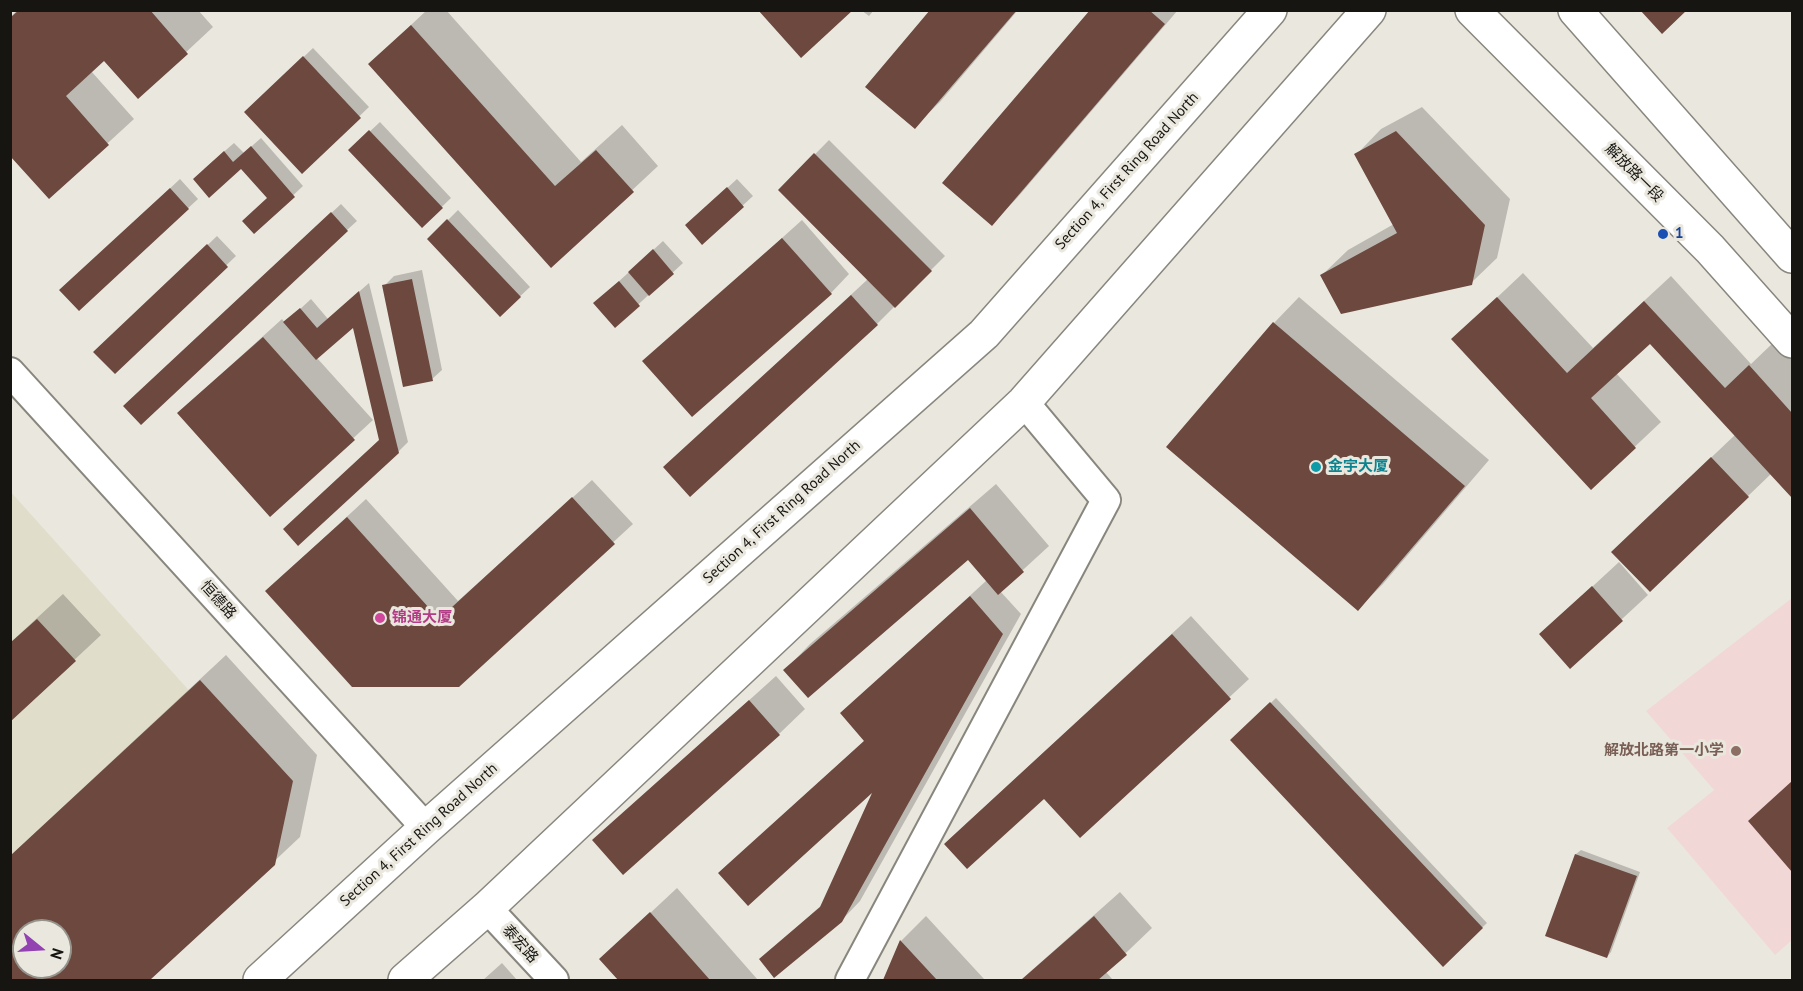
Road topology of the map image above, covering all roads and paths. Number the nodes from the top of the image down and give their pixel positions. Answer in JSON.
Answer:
{"nodes":[{"id":1,"x":1270,"y":10,"type":"edge"},
{"id":2,"x":1369,"y":10,"type":"edge"},
{"id":3,"x":1472,"y":10,"type":"edge"},
{"id":4,"x":1575,"y":10,"type":"edge"},
{"id":5,"x":1792,"y":256,"type":"edge"},
{"id":6,"x":1792,"y":340,"type":"edge"},
{"id":7,"x":10,"y":372,"type":"edge"},
{"id":8,"x":1023,"y":402,"type":"junction"},
{"id":9,"x":426,"y":828,"type":"junction"},
{"id":10,"x":487,"y":908,"type":"junction"},
{"id":11,"x":260,"y":981,"type":"edge"},
{"id":12,"x":405,"y":981,"type":"edge"},
{"id":13,"x":554,"y":981,"type":"edge"},
{"id":14,"x":850,"y":981,"type":"edge"}],
"edges":[{"from":1,"to":9,"type":"main road","name":"Section 4, First Ring Road North"},
{"from":2,"to":8,"type":"main road"},
{"from":3,"to":6,"type":"main road","name":"解放路一段"},
{"from":4,"to":5,"type":"main road"},
{"from":7,"to":9,"type":"street","name":"恒德路"},
{"from":8,"to":10,"type":"main road"},
{"from":8,"to":14,"type":"street"},
{"from":9,"to":11,"type":"main road","name":"Section 4, First Ring Road North"},
{"from":10,"to":12,"type":"main road"},
{"from":10,"to":13,"type":"street","name":"泰宏路"}]}
